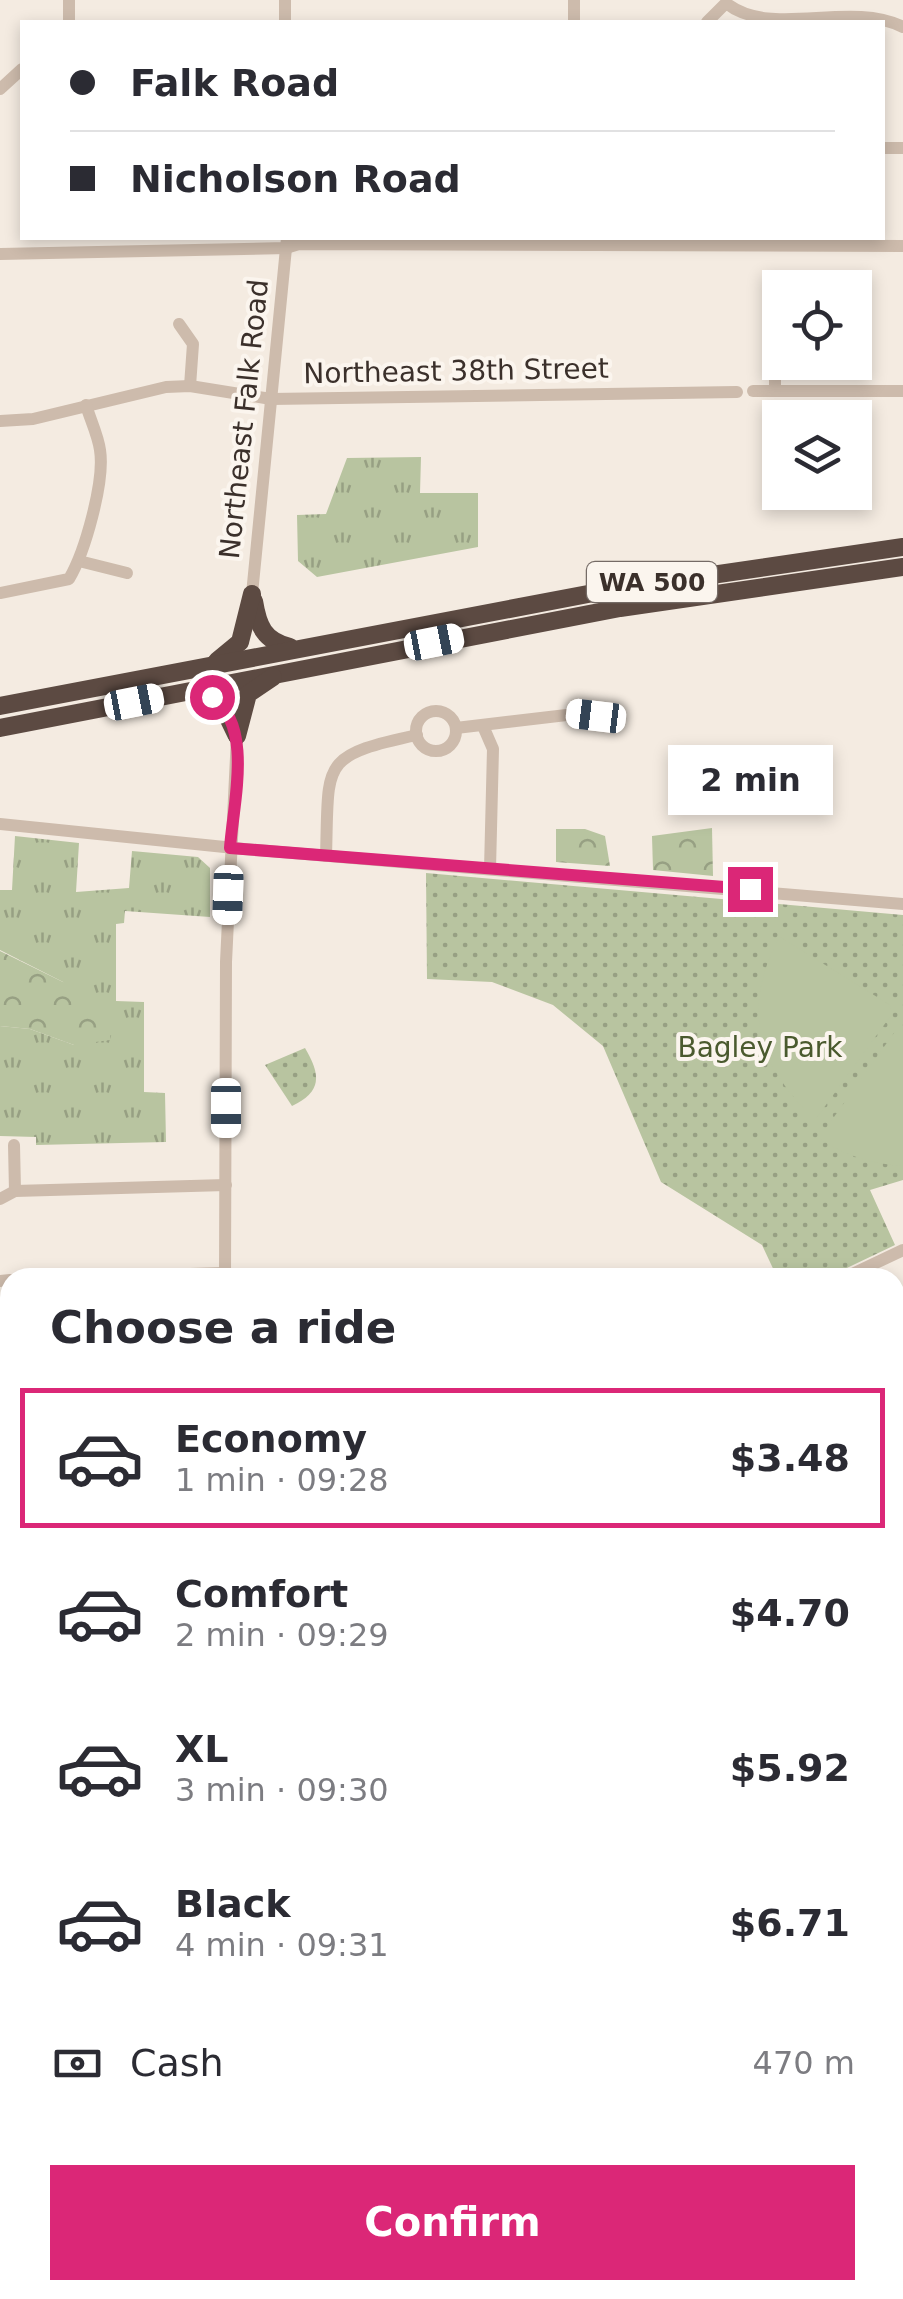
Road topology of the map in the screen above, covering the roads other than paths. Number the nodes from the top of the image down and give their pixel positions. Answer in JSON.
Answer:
{"nodes":[{"id":1,"x":726,"y":2,"type":"edge"},
{"id":2,"x":854,"y":7,"type":"edge"},
{"id":3,"x":810,"y":20,"type":"edge"},
{"id":4,"x":903,"y":26,"type":"edge"},
{"id":5,"x":20,"y":71,"type":"edge"},
{"id":6,"x":0,"y":89,"type":"edge"},
{"id":7,"x":572,"y":240,"type":"edge"},
{"id":8,"x":287,"y":243,"type":"edge"},
{"id":9,"x":903,"y":246,"type":"edge"},
{"id":10,"x":0,"y":254,"type":"edge"},
{"id":11,"x":179,"y":324,"type":"dead end"},
{"id":12,"x":775,"y":380,"type":"edge"},
{"id":13,"x":190,"y":386,"type":"junction"},
{"id":14,"x":753,"y":391,"type":"dead end"},
{"id":15,"x":776,"y":391,"type":"junction"},
{"id":16,"x":903,"y":391,"type":"edge"},
{"id":17,"x":737,"y":392,"type":"dead end"},
{"id":18,"x":271,"y":399,"type":"junction"},
{"id":19,"x":86,"y":405,"type":"junction"},
{"id":20,"x":0,"y":421,"type":"edge"},
{"id":21,"x":903,"y":547,"type":"edge"},
{"id":22,"x":80,"y":561,"type":"junction"},
{"id":23,"x":903,"y":567,"type":"edge"},
{"id":24,"x":127,"y":573,"type":"dead end"},
{"id":25,"x":0,"y":593,"type":"edge"},
{"id":26,"x":252,"y":594,"type":"junction"},
{"id":27,"x":295,"y":648,"type":"junction"},
{"id":28,"x":210,"y":664,"type":"junction"},
{"id":29,"x":284,"y":671,"type":"junction"},
{"id":30,"x":188,"y":691,"type":"junction"},
{"id":31,"x":0,"y":706,"type":"edge"},
{"id":32,"x":596,"y":716,"type":"dead end"},
{"id":33,"x":483,"y":726,"type":"junction"},
{"id":34,"x":0,"y":728,"type":"edge"},
{"id":35,"x":456,"y":728,"type":"junction"},
{"id":36,"x":237,"y":736,"type":"junction"},
{"id":37,"x":417,"y":736,"type":"junction"},
{"id":38,"x":0,"y":824,"type":"edge"},
{"id":39,"x":230,"y":848,"type":"junction"},
{"id":40,"x":326,"y":856,"type":"junction"},
{"id":41,"x":490,"y":869,"type":"junction"},
{"id":42,"x":903,"y":904,"type":"edge"},
{"id":43,"x":14,"y":1145,"type":"dead end"},
{"id":44,"x":226,"y":1185,"type":"junction"},
{"id":45,"x":15,"y":1192,"type":"junction"},
{"id":46,"x":0,"y":1199,"type":"edge"},
{"id":47,"x":903,"y":1250,"type":"edge"},
{"id":48,"x":225,"y":1268,"type":"edge"},
{"id":49,"x":865,"y":1268,"type":"edge"}],
"edges":[{"from":1,"to":3,"type":"street"},
{"from":2,"to":3,"type":"street"},
{"from":2,"to":4,"type":"street"},
{"from":5,"to":6,"type":"street"},
{"from":7,"to":8,"type":"street"},
{"from":7,"to":9,"type":"street"},
{"from":8,"to":10,"type":"street"},
{"from":8,"to":18,"type":"street","name":"Northeast Falk Road"},
{"from":11,"to":13,"type":"street"},
{"from":12,"to":15,"type":"street"},
{"from":13,"to":18,"type":"street","name":"Northeast 38th Street"},
{"from":13,"to":19,"type":"street","name":"Northeast 38th Street"},
{"from":14,"to":15,"type":"street"},
{"from":15,"to":16,"type":"street"},
{"from":17,"to":18,"type":"street","name":"Northeast 38th Street"},
{"from":18,"to":26,"type":"street","name":"Northeast Falk Road"},
{"from":19,"to":20,"type":"street","name":"Northeast 38th Street"},
{"from":19,"to":22,"type":"street"},
{"from":21,"to":27,"type":"highway","number":"WA 500"},
{"from":22,"to":24,"type":"street"},
{"from":22,"to":25,"type":"street"},
{"from":23,"to":29,"type":"highway","number":"WA 500"},
{"from":26,"to":27,"type":"highway"},
{"from":26,"to":28,"type":"highway"},
{"from":27,"to":28,"type":"highway","number":"WA 500"},
{"from":28,"to":31,"type":"highway","number":"WA 500"},
{"from":29,"to":30,"type":"highway","number":"WA 500"},
{"from":29,"to":36,"type":"highway"},
{"from":30,"to":34,"type":"highway","number":"WA 500"},
{"from":30,"to":36,"type":"highway"},
{"from":32,"to":33,"type":"street"},
{"from":33,"to":35,"type":"street"},
{"from":33,"to":41,"type":"street"},
{"from":35,"to":37,"type":"street"},
{"from":35,"to":37,"type":"street"},
{"from":36,"to":39,"type":"street"},
{"from":37,"to":40,"type":"street"},
{"from":38,"to":39,"type":"street"},
{"from":39,"to":40,"type":"street"},
{"from":39,"to":44,"type":"street"},
{"from":40,"to":41,"type":"street"},
{"from":41,"to":42,"type":"street"},
{"from":43,"to":45,"type":"street"},
{"from":44,"to":45,"type":"street"},
{"from":44,"to":48,"type":"street"},
{"from":45,"to":46,"type":"street"},
{"from":47,"to":49,"type":"street"}]}
